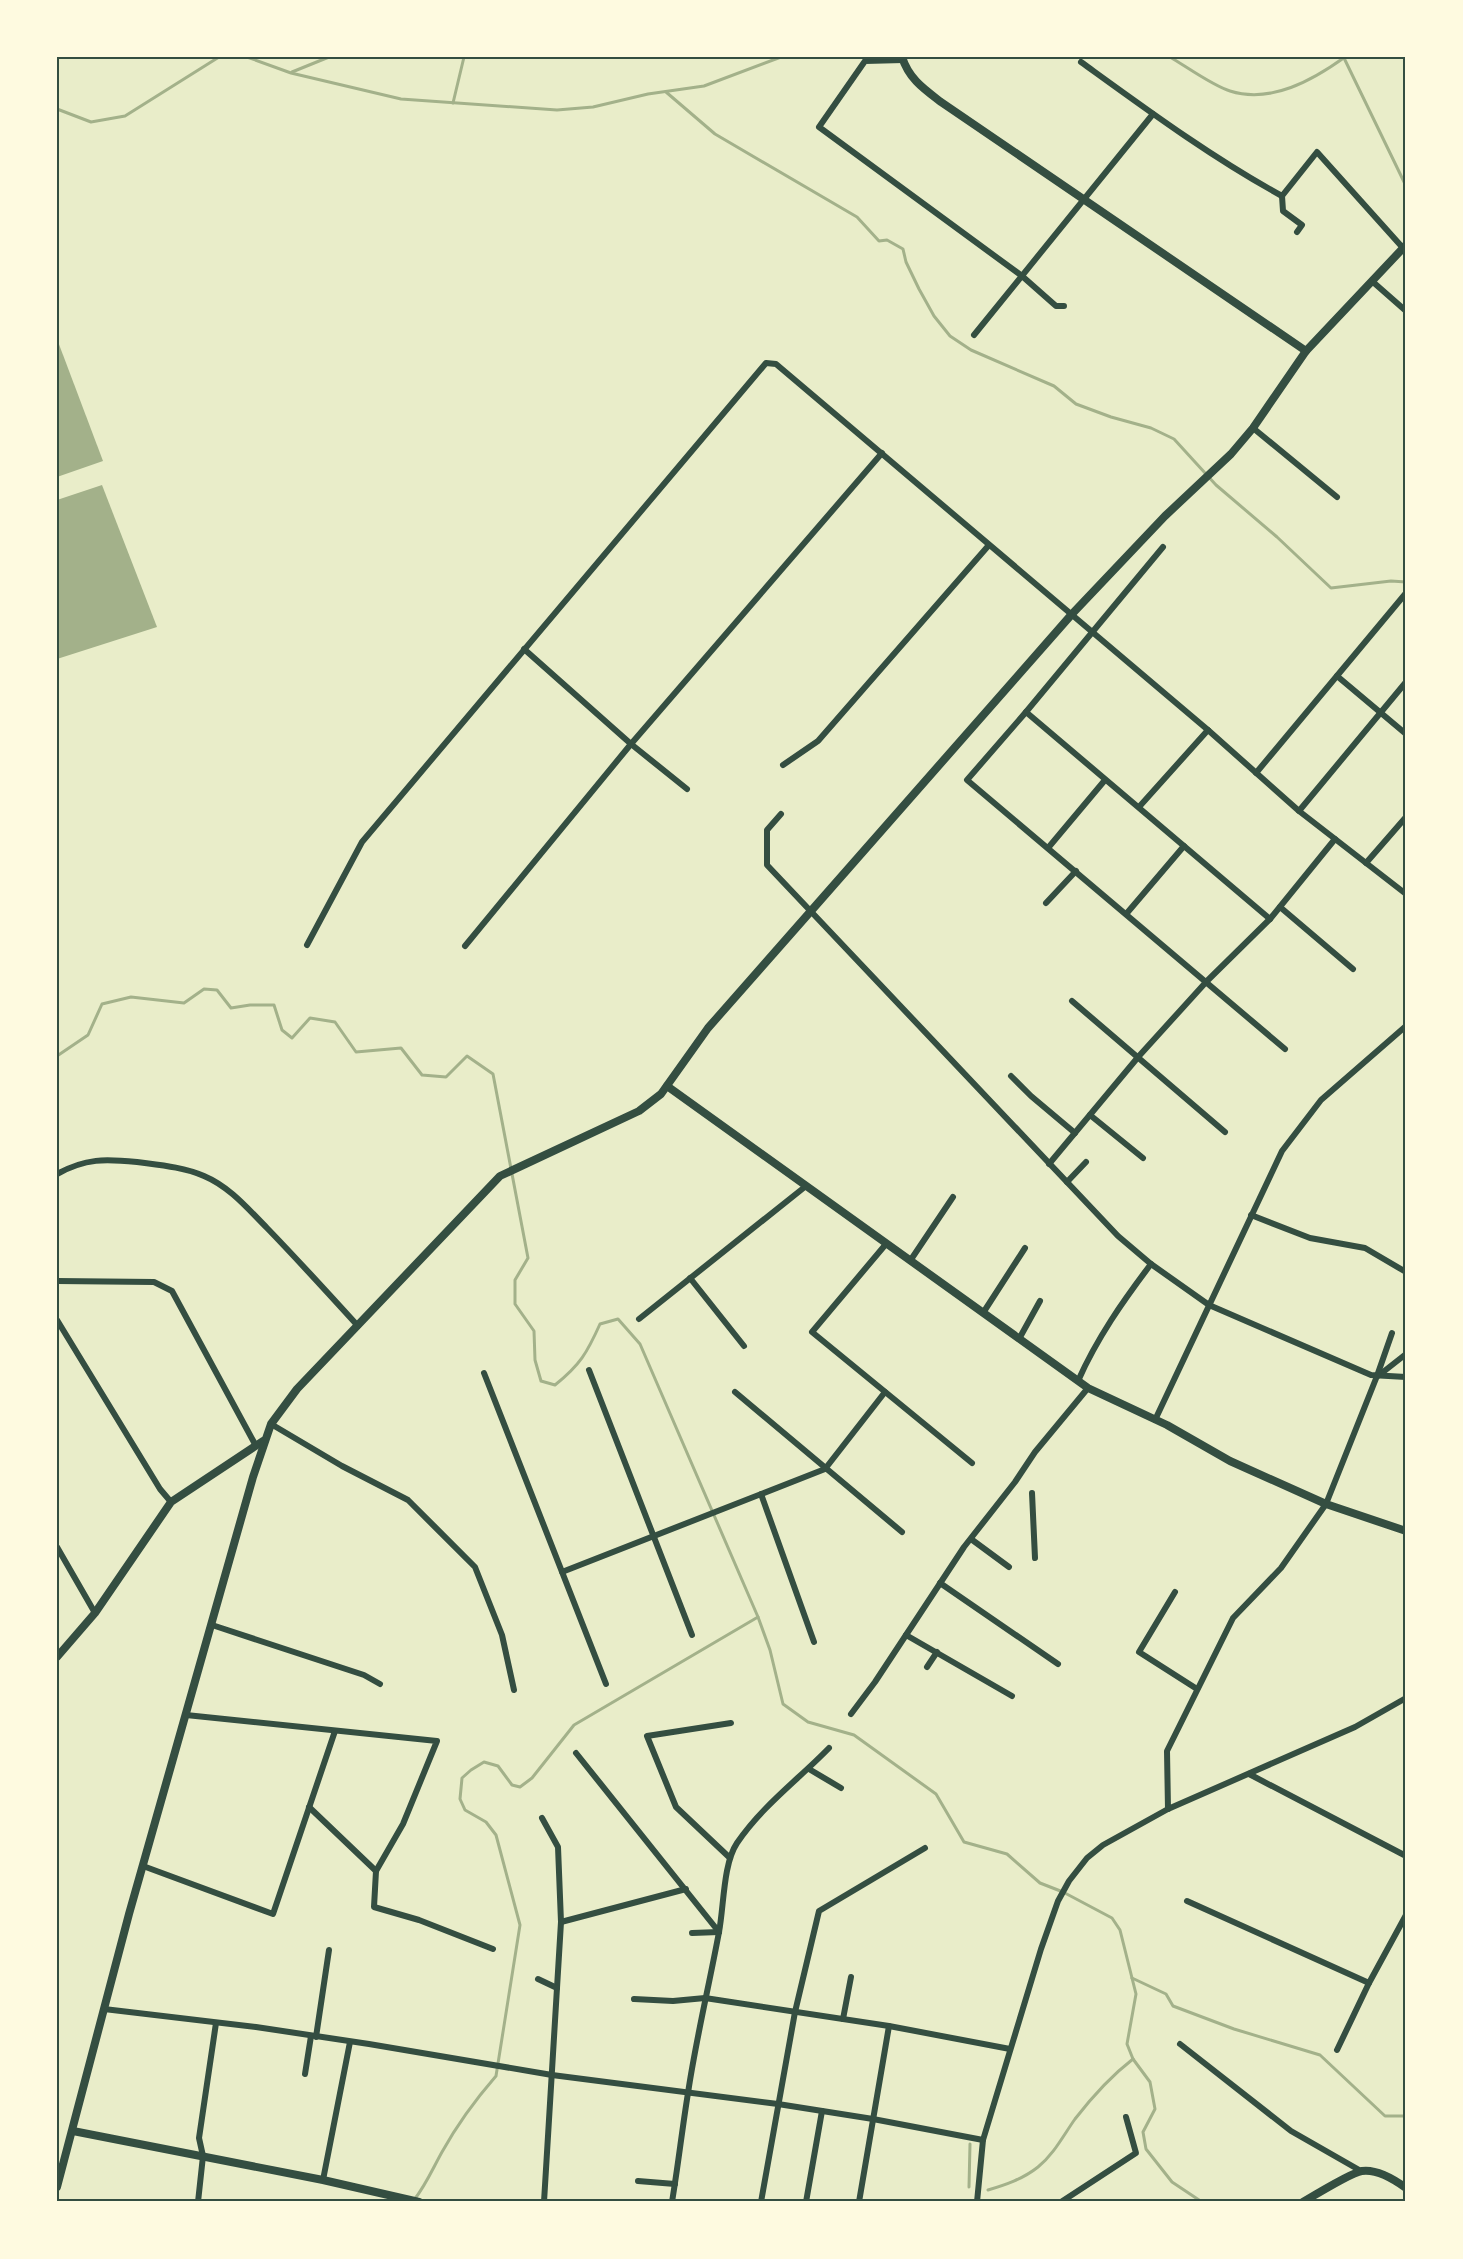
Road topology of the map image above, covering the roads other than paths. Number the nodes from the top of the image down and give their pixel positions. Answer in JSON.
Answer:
{"nodes":[{"id":1,"x":902,"y":59,"type":"edge"},
{"id":2,"x":1082,"y":62,"type":"dead end"},
{"id":3,"x":1154,"y":114,"type":"junction"},
{"id":4,"x":1282,"y":196,"type":"junction"},
{"id":5,"x":1085,"y":199,"type":"junction"},
{"id":6,"x":1297,"y":232,"type":"dead end"},
{"id":7,"x":1405,"y":247,"type":"edge"},
{"id":8,"x":1022,"y":276,"type":"junction"},
{"id":9,"x":1373,"y":282,"type":"junction"},
{"id":10,"x":1064,"y":306,"type":"dead end"},
{"id":11,"x":1406,"y":311,"type":"edge"},
{"id":12,"x":974,"y":334,"type":"dead end"},
{"id":13,"x":1306,"y":351,"type":"junction"},
{"id":14,"x":1252,"y":428,"type":"junction"},
{"id":15,"x":882,"y":453,"type":"junction"},
{"id":16,"x":1337,"y":496,"type":"dead end"},
{"id":17,"x":989,"y":544,"type":"junction"},
{"id":18,"x":1163,"y":547,"type":"dead end"},
{"id":19,"x":1406,"y":593,"type":"edge"},
{"id":20,"x":1072,"y":614,"type":"junction"},
{"id":21,"x":1093,"y":633,"type":"junction"},
{"id":22,"x":524,"y":649,"type":"junction"},
{"id":23,"x":1337,"y":676,"type":"junction"},
{"id":24,"x":1406,"y":682,"type":"edge"},
{"id":25,"x":1026,"y":712,"type":"junction"},
{"id":26,"x":1381,"y":713,"type":"junction"},
{"id":27,"x":1208,"y":730,"type":"junction"},
{"id":28,"x":1406,"y":734,"type":"edge"},
{"id":29,"x":631,"y":744,"type":"junction"},
{"id":30,"x":783,"y":765,"type":"dead end"},
{"id":31,"x":1256,"y":773,"type":"junction"},
{"id":32,"x":1104,"y":780,"type":"junction"},
{"id":33,"x":687,"y":789,"type":"dead end"},
{"id":34,"x":1139,"y":807,"type":"junction"},
{"id":35,"x":1299,"y":811,"type":"junction"},
{"id":36,"x":781,"y":814,"type":"dead end"},
{"id":37,"x":1406,"y":817,"type":"edge"},
{"id":38,"x":1335,"y":839,"type":"junction"},
{"id":39,"x":1184,"y":846,"type":"junction"},
{"id":40,"x":1048,"y":848,"type":"junction"},
{"id":41,"x":1366,"y":863,"type":"junction"},
{"id":42,"x":1076,"y":872,"type":"junction"},
{"id":43,"x":1406,"y":894,"type":"edge"},
{"id":44,"x":1046,"y":903,"type":"dead end"},
{"id":45,"x":1280,"y":907,"type":"junction"},
{"id":46,"x":810,"y":911,"type":"junction"},
{"id":47,"x":1127,"y":913,"type":"junction"},
{"id":48,"x":1270,"y":919,"type":"junction"},
{"id":49,"x":307,"y":945,"type":"dead end"},
{"id":50,"x":465,"y":946,"type":"dead end"},
{"id":51,"x":1353,"y":969,"type":"dead end"},
{"id":52,"x":1207,"y":981,"type":"junction"},
{"id":53,"x":1072,"y":1000,"type":"dead end"},
{"id":54,"x":1406,"y":1026,"type":"edge"},
{"id":55,"x":1285,"y":1049,"type":"dead end"},
{"id":56,"x":1140,"y":1056,"type":"junction"},
{"id":57,"x":1011,"y":1076,"type":"dead end"},
{"id":58,"x":667,"y":1086,"type":"junction"},
{"id":59,"x":1090,"y":1115,"type":"junction"},
{"id":60,"x":1226,"y":1132,"type":"dead end"},
{"id":61,"x":1075,"y":1133,"type":"junction"},
{"id":62,"x":1143,"y":1158,"type":"dead end"},
{"id":63,"x":1086,"y":1162,"type":"dead end"},
{"id":64,"x":1049,"y":1164,"type":"junction"},
{"id":65,"x":57,"y":1174,"type":"edge"},
{"id":66,"x":1067,"y":1182,"type":"junction"},
{"id":67,"x":806,"y":1186,"type":"junction"},
{"id":68,"x":953,"y":1197,"type":"dead end"},
{"id":69,"x":1251,"y":1215,"type":"junction"},
{"id":70,"x":886,"y":1244,"type":"junction"},
{"id":71,"x":1025,"y":1248,"type":"dead end"},
{"id":72,"x":910,"y":1261,"type":"junction"},
{"id":73,"x":1151,"y":1264,"type":"junction"},
{"id":74,"x":1406,"y":1272,"type":"edge"},
{"id":75,"x":690,"y":1278,"type":"junction"},
{"id":76,"x":57,"y":1281,"type":"edge"},
{"id":77,"x":1040,"y":1301,"type":"dead end"},
{"id":78,"x":1209,"y":1305,"type":"junction"},
{"id":79,"x":983,"y":1313,"type":"junction"},
{"id":80,"x":639,"y":1318,"type":"dead end"},
{"id":81,"x":57,"y":1320,"type":"edge"},
{"id":82,"x":358,"y":1326,"type":"junction"},
{"id":83,"x":1392,"y":1333,"type":"dead end"},
{"id":84,"x":1019,"y":1339,"type":"junction"},
{"id":85,"x":744,"y":1346,"type":"dead end"},
{"id":86,"x":1406,"y":1354,"type":"edge"},
{"id":87,"x":589,"y":1370,"type":"dead end"},
{"id":88,"x":484,"y":1373,"type":"dead end"},
{"id":89,"x":1377,"y":1377,"type":"junction"},
{"id":90,"x":1406,"y":1377,"type":"edge"},
{"id":91,"x":1078,"y":1382,"type":"junction"},
{"id":92,"x":1088,"y":1388,"type":"junction"},
{"id":93,"x":735,"y":1392,"type":"dead end"},
{"id":94,"x":885,"y":1392,"type":"junction"},
{"id":95,"x":1155,"y":1420,"type":"junction"},
{"id":96,"x":271,"y":1424,"type":"junction"},
{"id":97,"x":260,"y":1443,"type":"junction"},
{"id":98,"x":972,"y":1463,"type":"dead end"},
{"id":99,"x":825,"y":1469,"type":"junction"},
{"id":100,"x":1032,"y":1493,"type":"dead end"},
{"id":101,"x":760,"y":1494,"type":"junction"},
{"id":102,"x":171,"y":1502,"type":"junction"},
{"id":103,"x":1326,"y":1504,"type":"junction"},
{"id":104,"x":1406,"y":1531,"type":"edge"},
{"id":105,"x":902,"y":1532,"type":"dead end"},
{"id":106,"x":652,"y":1535,"type":"junction"},
{"id":107,"x":970,"y":1539,"type":"junction"},
{"id":108,"x":57,"y":1547,"type":"edge"},
{"id":109,"x":1035,"y":1558,"type":"dead end"},
{"id":110,"x":1009,"y":1567,"type":"dead end"},
{"id":111,"x":562,"y":1572,"type":"junction"},
{"id":112,"x":940,"y":1583,"type":"junction"},
{"id":113,"x":1175,"y":1592,"type":"dead end"},
{"id":114,"x":95,"y":1613,"type":"junction"},
{"id":115,"x":212,"y":1625,"type":"junction"},
{"id":116,"x":692,"y":1635,"type":"dead end"},
{"id":117,"x":906,"y":1635,"type":"junction"},
{"id":118,"x":814,"y":1642,"type":"dead end"},
{"id":119,"x":937,"y":1653,"type":"junction"},
{"id":120,"x":57,"y":1657,"type":"edge"},
{"id":121,"x":1058,"y":1664,"type":"dead end"},
{"id":122,"x":927,"y":1667,"type":"dead end"},
{"id":123,"x":380,"y":1684,"type":"dead end"},
{"id":124,"x":606,"y":1684,"type":"dead end"},
{"id":125,"x":1197,"y":1689,"type":"junction"},
{"id":126,"x":514,"y":1690,"type":"dead end"},
{"id":127,"x":1012,"y":1696,"type":"dead end"},
{"id":128,"x":1405,"y":1700,"type":"edge"},
{"id":129,"x":851,"y":1714,"type":"dead end"},
{"id":130,"x":186,"y":1715,"type":"junction"},
{"id":131,"x":731,"y":1722,"type":"dead end"},
{"id":132,"x":335,"y":1731,"type":"junction"},
{"id":133,"x":829,"y":1748,"type":"dead end"},
{"id":134,"x":576,"y":1753,"type":"dead end"},
{"id":135,"x":809,"y":1769,"type":"junction"},
{"id":136,"x":1249,"y":1774,"type":"junction"},
{"id":137,"x":841,"y":1788,"type":"dead end"},
{"id":138,"x":309,"y":1807,"type":"junction"},
{"id":139,"x":1168,"y":1809,"type":"junction"},
{"id":140,"x":542,"y":1818,"type":"dead end"},
{"id":141,"x":925,"y":1848,"type":"dead end"},
{"id":142,"x":1406,"y":1856,"type":"edge"},
{"id":143,"x":730,"y":1858,"type":"junction"},
{"id":144,"x":143,"y":1866,"type":"junction"},
{"id":145,"x":376,"y":1871,"type":"junction"},
{"id":146,"x":686,"y":1889,"type":"junction"},
{"id":147,"x":1187,"y":1901,"type":"dead end"},
{"id":148,"x":1406,"y":1915,"type":"edge"},
{"id":149,"x":561,"y":1922,"type":"junction"},
{"id":150,"x":719,"y":1932,"type":"junction"},
{"id":151,"x":692,"y":1933,"type":"dead end"},
{"id":152,"x":493,"y":1949,"type":"dead end"},
{"id":153,"x":329,"y":1950,"type":"dead end"},
{"id":154,"x":851,"y":1977,"type":"dead end"},
{"id":155,"x":538,"y":1979,"type":"dead end"},
{"id":156,"x":1369,"y":1983,"type":"junction"},
{"id":157,"x":557,"y":1988,"type":"junction"},
{"id":158,"x":705,"y":1998,"type":"junction"},
{"id":159,"x":634,"y":1999,"type":"dead end"},
{"id":160,"x":104,"y":2009,"type":"junction"},
{"id":161,"x":795,"y":2012,"type":"junction"},
{"id":162,"x":843,"y":2019,"type":"junction"},
{"id":163,"x":216,"y":2023,"type":"junction"},
{"id":164,"x":889,"y":2026,"type":"junction"},
{"id":165,"x":314,"y":2036,"type":"junction"},
{"id":166,"x":350,"y":2042,"type":"junction"},
{"id":167,"x":1180,"y":2044,"type":"dead end"},
{"id":168,"x":1010,"y":2049,"type":"junction"},
{"id":169,"x":1337,"y":2050,"type":"dead end"},
{"id":170,"x":305,"y":2074,"type":"dead end"},
{"id":171,"x":552,"y":2076,"type":"junction"},
{"id":172,"x":688,"y":2093,"type":"junction"},
{"id":173,"x":778,"y":2104,"type":"junction"},
{"id":174,"x":822,"y":2111,"type":"junction"},
{"id":175,"x":1125,"y":2117,"type":"dead end"},
{"id":176,"x":873,"y":2119,"type":"junction"},
{"id":177,"x":73,"y":2131,"type":"junction"},
{"id":178,"x":983,"y":2140,"type":"junction"},
{"id":179,"x":61,"y":2155,"type":"edge"},
{"id":180,"x":203,"y":2156,"type":"junction"},
{"id":181,"x":1361,"y":2171,"type":"junction"},
{"id":182,"x":323,"y":2180,"type":"junction"},
{"id":183,"x":638,"y":2181,"type":"dead end"},
{"id":184,"x":675,"y":2184,"type":"junction"},
{"id":185,"x":57,"y":2187,"type":"edge"},
{"id":186,"x":1406,"y":2188,"type":"edge"},
{"id":187,"x":1318,"y":2198,"type":"edge"},
{"id":188,"x":198,"y":2202,"type":"edge"},
{"id":189,"x":419,"y":2202,"type":"edge"},
{"id":190,"x":544,"y":2202,"type":"edge"},
{"id":191,"x":672,"y":2202,"type":"edge"},
{"id":192,"x":760,"y":2202,"type":"edge"},
{"id":193,"x":806,"y":2202,"type":"edge"},
{"id":194,"x":859,"y":2202,"type":"edge"},
{"id":195,"x":976,"y":2202,"type":"edge"},
{"id":196,"x":1061,"y":2202,"type":"edge"},
{"id":197,"x":1303,"y":2202,"type":"edge"}],
"edges":[{"from":1,"to":5,"type":"street"},
{"from":1,"to":8,"type":"street"},
{"from":2,"to":3,"type":"street"},
{"from":3,"to":4,"type":"street"},
{"from":3,"to":5,"type":"street"},
{"from":4,"to":6,"type":"street"},
{"from":4,"to":7,"type":"street"},
{"from":5,"to":8,"type":"street"},
{"from":5,"to":13,"type":"street"},
{"from":7,"to":9,"type":"main road"},
{"from":8,"to":10,"type":"street"},
{"from":8,"to":12,"type":"street"},
{"from":9,"to":11,"type":"street"},
{"from":9,"to":13,"type":"main road"},
{"from":13,"to":14,"type":"main road"},
{"from":14,"to":16,"type":"street"},
{"from":14,"to":20,"type":"main road"},
{"from":15,"to":17,"type":"street"},
{"from":15,"to":22,"type":"street"},
{"from":15,"to":29,"type":"street"},
{"from":17,"to":20,"type":"street"},
{"from":17,"to":30,"type":"street"},
{"from":18,"to":21,"type":"street"},
{"from":19,"to":23,"type":"street"},
{"from":20,"to":21,"type":"street"},
{"from":20,"to":46,"type":"main road"},
{"from":21,"to":25,"type":"street"},
{"from":21,"to":27,"type":"street"},
{"from":22,"to":29,"type":"street"},
{"from":22,"to":49,"type":"street"},
{"from":23,"to":26,"type":"street"},
{"from":23,"to":31,"type":"street"},
{"from":24,"to":26,"type":"street"},
{"from":25,"to":32,"type":"street"},
{"from":25,"to":40,"type":"street"},
{"from":26,"to":28,"type":"street"},
{"from":26,"to":35,"type":"street"},
{"from":27,"to":31,"type":"street"},
{"from":27,"to":34,"type":"street"},
{"from":29,"to":33,"type":"street"},
{"from":29,"to":50,"type":"street"},
{"from":31,"to":35,"type":"street"},
{"from":32,"to":34,"type":"street"},
{"from":32,"to":40,"type":"street"},
{"from":34,"to":39,"type":"street"},
{"from":35,"to":38,"type":"street"},
{"from":36,"to":46,"type":"street"},
{"from":37,"to":41,"type":"street"},
{"from":38,"to":41,"type":"street"},
{"from":38,"to":45,"type":"street"},
{"from":39,"to":47,"type":"street"},
{"from":39,"to":48,"type":"street"},
{"from":40,"to":42,"type":"street"},
{"from":41,"to":43,"type":"street"},
{"from":42,"to":44,"type":"street"},
{"from":42,"to":47,"type":"street"},
{"from":45,"to":48,"type":"street"},
{"from":45,"to":51,"type":"street"},
{"from":46,"to":58,"type":"main road"},
{"from":46,"to":64,"type":"street"},
{"from":47,"to":52,"type":"street"},
{"from":48,"to":52,"type":"street"},
{"from":52,"to":55,"type":"street"},
{"from":52,"to":56,"type":"street"},
{"from":53,"to":56,"type":"street"},
{"from":54,"to":69,"type":"street"},
{"from":56,"to":59,"type":"street"},
{"from":56,"to":60,"type":"street"},
{"from":57,"to":61,"type":"street"},
{"from":58,"to":67,"type":"street"},
{"from":58,"to":82,"type":"main road"},
{"from":59,"to":61,"type":"street"},
{"from":59,"to":62,"type":"street"},
{"from":61,"to":64,"type":"street"},
{"from":63,"to":66,"type":"street"},
{"from":64,"to":66,"type":"street"},
{"from":65,"to":82,"type":"street"},
{"from":66,"to":73,"type":"street"},
{"from":67,"to":70,"type":"street"},
{"from":67,"to":75,"type":"street"},
{"from":68,"to":72,"type":"street"},
{"from":69,"to":74,"type":"street"},
{"from":69,"to":78,"type":"street"},
{"from":70,"to":72,"type":"street"},
{"from":70,"to":94,"type":"street"},
{"from":71,"to":79,"type":"street"},
{"from":72,"to":79,"type":"street"},
{"from":73,"to":78,"type":"street"},
{"from":73,"to":91,"type":"street"},
{"from":75,"to":80,"type":"street"},
{"from":75,"to":85,"type":"street"},
{"from":76,"to":97,"type":"street"},
{"from":77,"to":84,"type":"street"},
{"from":78,"to":89,"type":"street"},
{"from":78,"to":95,"type":"street"},
{"from":79,"to":84,"type":"street"},
{"from":81,"to":102,"type":"street"},
{"from":82,"to":96,"type":"main road"},
{"from":83,"to":89,"type":"street"},
{"from":84,"to":91,"type":"street"},
{"from":86,"to":89,"type":"street"},
{"from":87,"to":106,"type":"street"},
{"from":88,"to":111,"type":"street"},
{"from":89,"to":90,"type":"street"},
{"from":89,"to":103,"type":"street"},
{"from":91,"to":92,"type":"street"},
{"from":92,"to":95,"type":"street"},
{"from":92,"to":107,"type":"street"},
{"from":93,"to":99,"type":"street"},
{"from":94,"to":98,"type":"street"},
{"from":94,"to":99,"type":"street"},
{"from":95,"to":103,"type":"street"},
{"from":96,"to":97,"type":"main road"},
{"from":96,"to":126,"type":"street"},
{"from":97,"to":102,"type":"street"},
{"from":97,"to":115,"type":"main road"},
{"from":99,"to":101,"type":"street"},
{"from":99,"to":105,"type":"street"},
{"from":100,"to":109,"type":"street"},
{"from":101,"to":106,"type":"street"},
{"from":101,"to":118,"type":"street"},
{"from":102,"to":114,"type":"street"},
{"from":103,"to":104,"type":"street"},
{"from":103,"to":125,"type":"street"},
{"from":106,"to":111,"type":"street"},
{"from":106,"to":116,"type":"street"},
{"from":107,"to":110,"type":"street"},
{"from":107,"to":112,"type":"street"},
{"from":108,"to":114,"type":"street"},
{"from":111,"to":124,"type":"street"},
{"from":112,"to":117,"type":"street"},
{"from":112,"to":121,"type":"street"},
{"from":113,"to":125,"type":"street"},
{"from":114,"to":120,"type":"street"},
{"from":115,"to":123,"type":"street"},
{"from":115,"to":130,"type":"main road"},
{"from":117,"to":119,"type":"street"},
{"from":117,"to":129,"type":"street"},
{"from":119,"to":122,"type":"street"},
{"from":119,"to":127,"type":"street"},
{"from":125,"to":139,"type":"street"},
{"from":128,"to":136,"type":"street"},
{"from":130,"to":132,"type":"street"},
{"from":130,"to":144,"type":"main road"},
{"from":131,"to":143,"type":"street"},
{"from":132,"to":138,"type":"street"},
{"from":132,"to":145,"type":"street"},
{"from":133,"to":135,"type":"street"},
{"from":134,"to":146,"type":"street"},
{"from":135,"to":137,"type":"street"},
{"from":135,"to":143,"type":"street"},
{"from":136,"to":139,"type":"street"},
{"from":136,"to":142,"type":"street"},
{"from":138,"to":144,"type":"street"},
{"from":138,"to":145,"type":"street"},
{"from":139,"to":168,"type":"street"},
{"from":140,"to":149,"type":"street"},
{"from":141,"to":161,"type":"street"},
{"from":143,"to":150,"type":"street"},
{"from":144,"to":160,"type":"main road"},
{"from":145,"to":152,"type":"street"},
{"from":146,"to":149,"type":"street"},
{"from":146,"to":150,"type":"street"},
{"from":147,"to":156,"type":"street"},
{"from":148,"to":156,"type":"street"},
{"from":149,"to":157,"type":"street"},
{"from":150,"to":151,"type":"street"},
{"from":150,"to":158,"type":"street"},
{"from":153,"to":165,"type":"street"},
{"from":154,"to":162,"type":"street"},
{"from":155,"to":157,"type":"street"},
{"from":156,"to":169,"type":"street"},
{"from":157,"to":171,"type":"street"},
{"from":158,"to":159,"type":"street"},
{"from":158,"to":161,"type":"street"},
{"from":158,"to":172,"type":"street"},
{"from":160,"to":163,"type":"street"},
{"from":160,"to":177,"type":"main road"},
{"from":161,"to":162,"type":"street"},
{"from":161,"to":173,"type":"street"},
{"from":162,"to":164,"type":"street"},
{"from":163,"to":165,"type":"street"},
{"from":163,"to":180,"type":"street"},
{"from":164,"to":168,"type":"street"},
{"from":164,"to":176,"type":"street"},
{"from":165,"to":166,"type":"street"},
{"from":165,"to":170,"type":"street"},
{"from":166,"to":171,"type":"street"},
{"from":166,"to":182,"type":"street"},
{"from":167,"to":181,"type":"street"},
{"from":168,"to":178,"type":"street"},
{"from":171,"to":172,"type":"street"},
{"from":171,"to":190,"type":"street"},
{"from":172,"to":173,"type":"street"},
{"from":172,"to":184,"type":"street"},
{"from":173,"to":174,"type":"street"},
{"from":173,"to":192,"type":"street"},
{"from":174,"to":176,"type":"street"},
{"from":174,"to":193,"type":"street"},
{"from":175,"to":196,"type":"street"},
{"from":176,"to":178,"type":"street"},
{"from":176,"to":194,"type":"street"},
{"from":177,"to":179,"type":"main road"},
{"from":177,"to":180,"type":"street"},
{"from":178,"to":195,"type":"street"},
{"from":179,"to":185,"type":"main road"},
{"from":180,"to":182,"type":"street"},
{"from":180,"to":188,"type":"street"},
{"from":181,"to":186,"type":"street"},
{"from":181,"to":187,"type":"street"},
{"from":182,"to":189,"type":"street"},
{"from":183,"to":184,"type":"street"},
{"from":184,"to":191,"type":"street"},
{"from":187,"to":197,"type":"street"}]}
